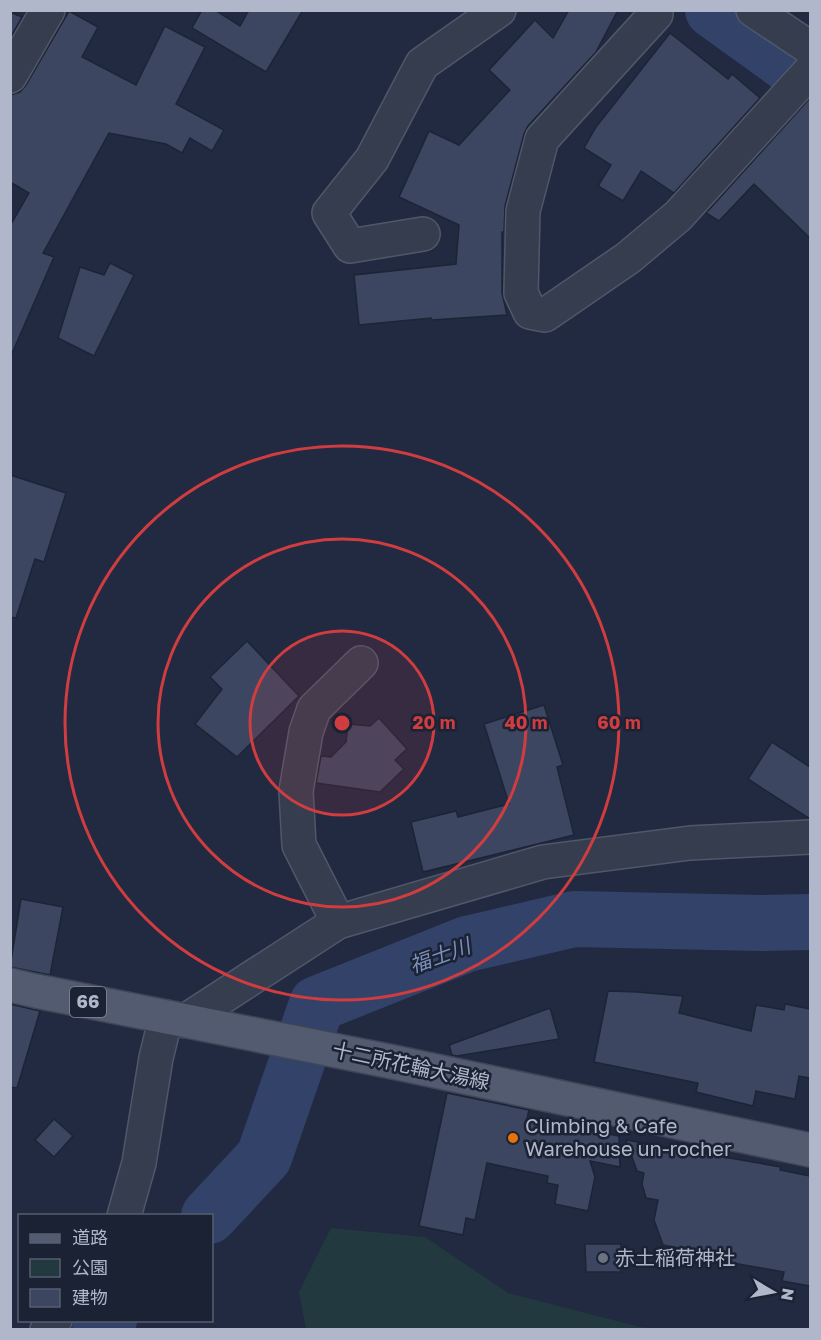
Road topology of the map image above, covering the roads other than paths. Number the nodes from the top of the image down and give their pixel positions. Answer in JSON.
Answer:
{"nodes":[{"id":1,"x":48,"y":10,"type":"edge"},
{"id":2,"x":499,"y":10,"type":"edge"},
{"id":3,"x":656,"y":10,"type":"edge"},
{"id":4,"x":753,"y":10,"type":"edge"},
{"id":5,"x":807,"y":59,"type":"edge"},
{"id":6,"x":10,"y":76,"type":"edge"},
{"id":7,"x":423,"y":234,"type":"dead end"},
{"id":8,"x":361,"y":663,"type":"dead end"},
{"id":9,"x":810,"y":837,"type":"edge"},
{"id":10,"x":338,"y":922,"type":"junction"},
{"id":11,"x":10,"y":985,"type":"edge"},
{"id":12,"x":176,"y":1019,"type":"junction"},
{"id":13,"x":810,"y":1150,"type":"edge"},
{"id":14,"x":124,"y":1214,"type":"edge"}],
"edges":[{"from":1,"to":6,"type":"street"},
{"from":2,"to":7,"type":"street"},
{"from":3,"to":5,"type":"street"},
{"from":4,"to":5,"type":"street"},
{"from":8,"to":10,"type":"street"},
{"from":9,"to":10,"type":"street"},
{"from":10,"to":12,"type":"street"},
{"from":11,"to":12,"type":"main road","name":"十二所花輪大湯線","number":"66"},
{"from":12,"to":13,"type":"main road","name":"十二所花輪大湯線","number":"66"},
{"from":12,"to":14,"type":"street"}]}
